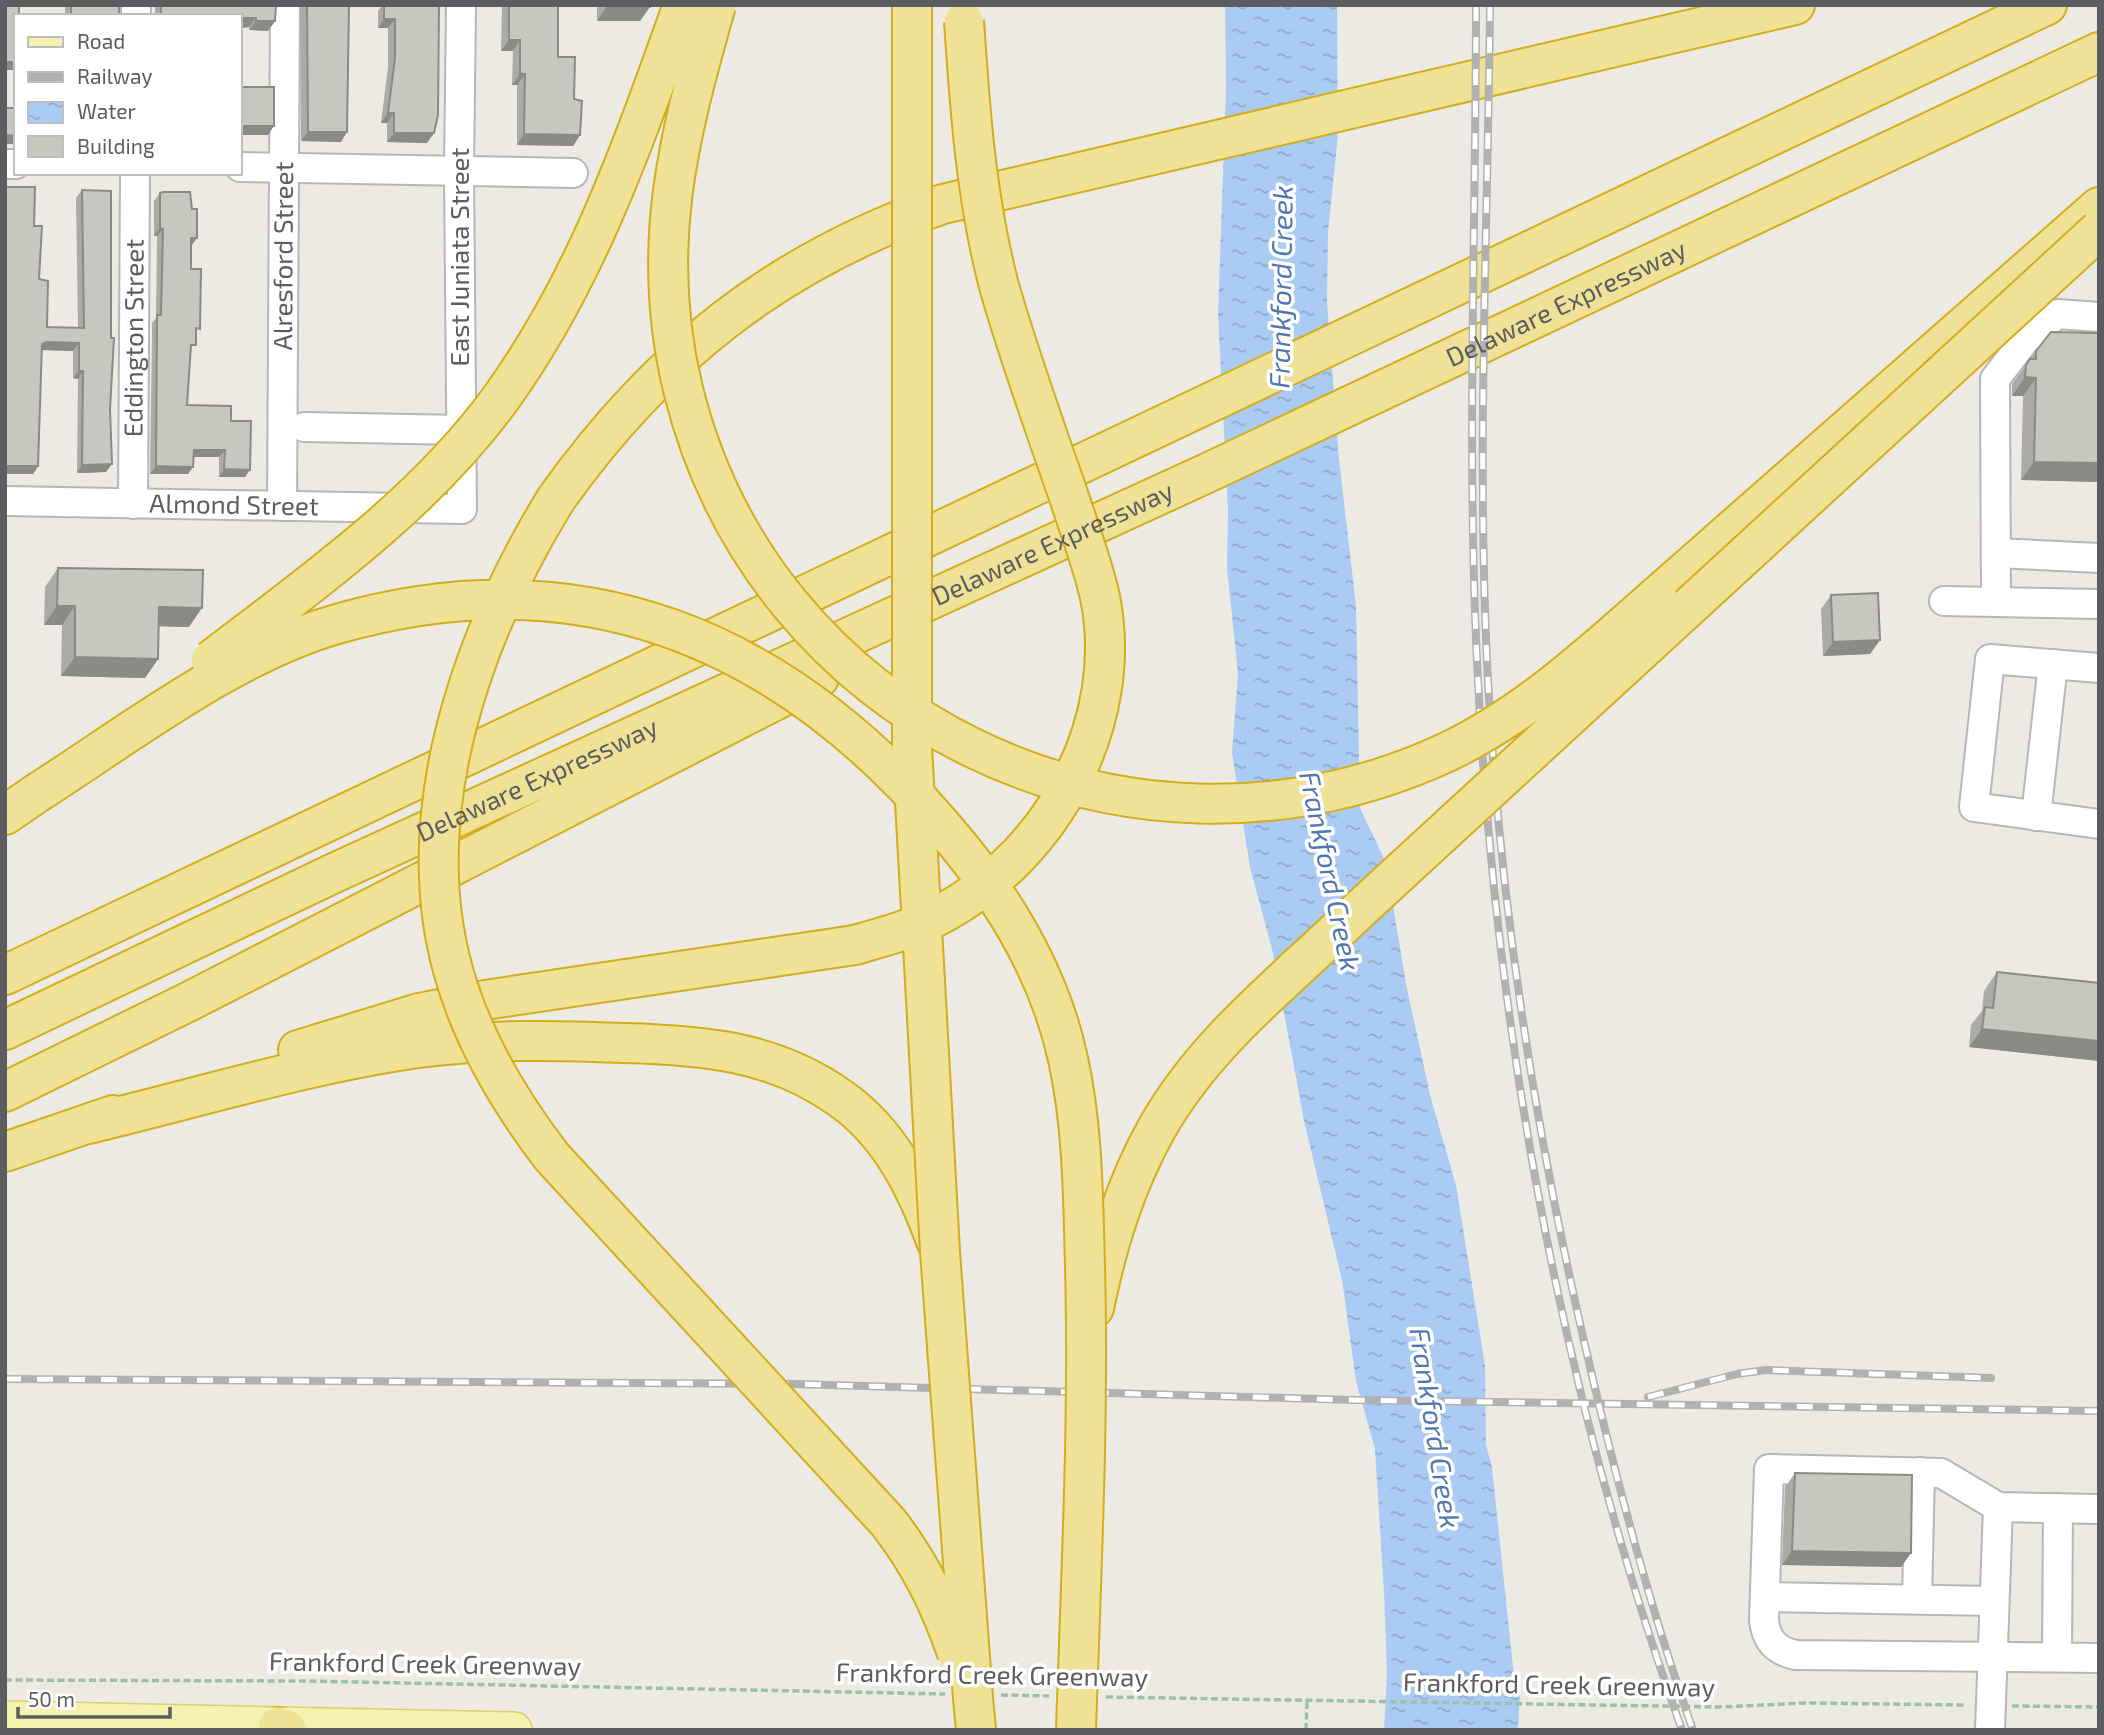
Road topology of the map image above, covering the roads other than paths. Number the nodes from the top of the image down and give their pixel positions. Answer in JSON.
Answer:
{"nodes":[{"id":1,"x":285,"y":5,"type":"edge"},
{"id":2,"x":461,"y":5,"type":"edge"},
{"id":3,"x":683,"y":5,"type":"edge"},
{"id":4,"x":716,"y":5,"type":"edge"},
{"id":5,"x":1795,"y":5,"type":"edge"},
{"id":6,"x":2047,"y":5,"type":"edge"},
{"id":7,"x":964,"y":13,"type":"edge"},
{"id":8,"x":912,"y":23,"type":"edge"},
{"id":9,"x":2099,"y":52,"type":"edge"},
{"id":10,"x":242,"y":167,"type":"edge"},
{"id":11,"x":282,"y":168,"type":"junction"},
{"id":12,"x":458,"y":171,"type":"junction"},
{"id":13,"x":573,"y":173,"type":"dead end"},
{"id":14,"x":135,"y":175,"type":"edge"},
{"id":15,"x":2099,"y":207,"type":"edge"},
{"id":16,"x":2099,"y":230,"type":"edge"},
{"id":17,"x":2099,"y":317,"type":"edge"},
{"id":18,"x":304,"y":426,"type":"dead end"},
{"id":19,"x":461,"y":430,"type":"junction"},
{"id":20,"x":1205,"y":474,"type":"junction"},
{"id":21,"x":5,"y":501,"type":"edge"},
{"id":22,"x":133,"y":504,"type":"junction"},
{"id":23,"x":282,"y":506,"type":"junction"},
{"id":24,"x":462,"y":509,"type":"joint"},
{"id":25,"x":1996,"y":553,"type":"junction"},
{"id":26,"x":2099,"y":558,"type":"edge"},
{"id":27,"x":2099,"y":587,"type":"edge"},
{"id":28,"x":1944,"y":601,"type":"dead end"},
{"id":29,"x":1996,"y":602,"type":"junction"},
{"id":30,"x":2099,"y":604,"type":"edge"},
{"id":31,"x":2053,"y":664,"type":"junction"},
{"id":32,"x":2099,"y":668,"type":"edge"},
{"id":33,"x":37,"y":793,"type":"junction"},
{"id":34,"x":5,"y":815,"type":"edge"},
{"id":35,"x":2036,"y":816,"type":"junction"},
{"id":36,"x":2099,"y":824,"type":"edge"},
{"id":37,"x":5,"y":975,"type":"edge"},
{"id":38,"x":5,"y":1030,"type":"edge"},
{"id":39,"x":5,"y":1091,"type":"edge"},
{"id":40,"x":88,"y":1124,"type":"junction"},
{"id":41,"x":5,"y":1152,"type":"edge"},
{"id":42,"x":940,"y":1252,"type":"junction"},
{"id":43,"x":1087,"y":1341,"type":"junction"},
{"id":44,"x":1920,"y":1472,"type":"junction"},
{"id":45,"x":1997,"y":1507,"type":"junction"},
{"id":46,"x":2058,"y":1508,"type":"junction"},
{"id":47,"x":2099,"y":1509,"type":"edge"},
{"id":48,"x":1765,"y":1597,"type":"junction"},
{"id":49,"x":1917,"y":1599,"type":"junction"},
{"id":50,"x":1994,"y":1601,"type":"junction"},
{"id":51,"x":1992,"y":1656,"type":"junction"},
{"id":52,"x":2057,"y":1657,"type":"junction"},
{"id":53,"x":2099,"y":1658,"type":"edge"},
{"id":54,"x":973,"y":1704,"type":"edge"},
{"id":55,"x":1984,"y":1717,"type":"edge"},
{"id":56,"x":5,"y":1719,"type":"edge"},
{"id":57,"x":276,"y":1728,"type":"edge"},
{"id":58,"x":514,"y":1730,"type":"edge"},
{"id":59,"x":1076,"y":1730,"type":"edge"}],
"edges":[{"from":1,"to":11,"type":"street","name":"Alresford Street"},
{"from":2,"to":12,"type":"street","name":"East Juniata Street"},
{"from":3,"to":33,"type":"highway","bridge":true},
{"from":4,"to":15,"type":"highway","bridge":true},
{"from":5,"to":54,"type":"highway","bridge":true},
{"from":6,"to":37,"type":"highway","name":"Delaware Expressway"},
{"from":7,"to":40,"type":"highway","bridge":true},
{"from":8,"to":42,"type":"highway","bridge":true},
{"from":9,"to":20,"type":"highway","name":"Delaware Expressway"},
{"from":10,"to":11,"type":"street"},
{"from":11,"to":12,"type":"street"},
{"from":11,"to":23,"type":"street","name":"Alresford Street"},
{"from":12,"to":13,"type":"street"},
{"from":12,"to":19,"type":"street","name":"East Juniata Street"},
{"from":14,"to":22,"type":"street","name":"Eddington Street"},
{"from":16,"to":43,"type":"highway","bridge":true},
{"from":17,"to":25,"type":"street"},
{"from":18,"to":19,"type":"street"},
{"from":19,"to":24,"type":"street","name":"East Juniata Street"},
{"from":20,"to":38,"type":"highway","name":"Delaware Expressway"},
{"from":20,"to":39,"type":"highway"},
{"from":21,"to":22,"type":"street","name":"Almond Street"},
{"from":22,"to":23,"type":"street","name":"Almond Street"},
{"from":23,"to":24,"type":"street","name":"Almond Street"},
{"from":25,"to":26,"type":"street"},
{"from":25,"to":29,"type":"street"},
{"from":27,"to":30,"type":"street"},
{"from":28,"to":29,"type":"street"},
{"from":29,"to":30,"type":"street"},
{"from":31,"to":32,"type":"street"},
{"from":31,"to":35,"type":"street"},
{"from":31,"to":35,"type":"street"},
{"from":33,"to":34,"type":"highway"},
{"from":33,"to":43,"type":"highway","bridge":true},
{"from":35,"to":36,"type":"street"},
{"from":40,"to":41,"type":"highway"},
{"from":40,"to":42,"type":"highway"},
{"from":42,"to":54,"type":"highway","bridge":true},
{"from":43,"to":59,"type":"highway","bridge":true},
{"from":44,"to":45,"type":"street"},
{"from":44,"to":48,"type":"street"},
{"from":44,"to":49,"type":"street"},
{"from":45,"to":46,"type":"street"},
{"from":45,"to":50,"type":"street"},
{"from":46,"to":47,"type":"street"},
{"from":46,"to":52,"type":"street"},
{"from":48,"to":49,"type":"street"},
{"from":48,"to":51,"type":"street"},
{"from":49,"to":50,"type":"street"},
{"from":50,"to":51,"type":"street"},
{"from":51,"to":52,"type":"street"},
{"from":51,"to":55,"type":"street"},
{"from":52,"to":53,"type":"street"},
{"from":56,"to":57,"type":"main road"},
{"from":57,"to":58,"type":"main road"}]}
